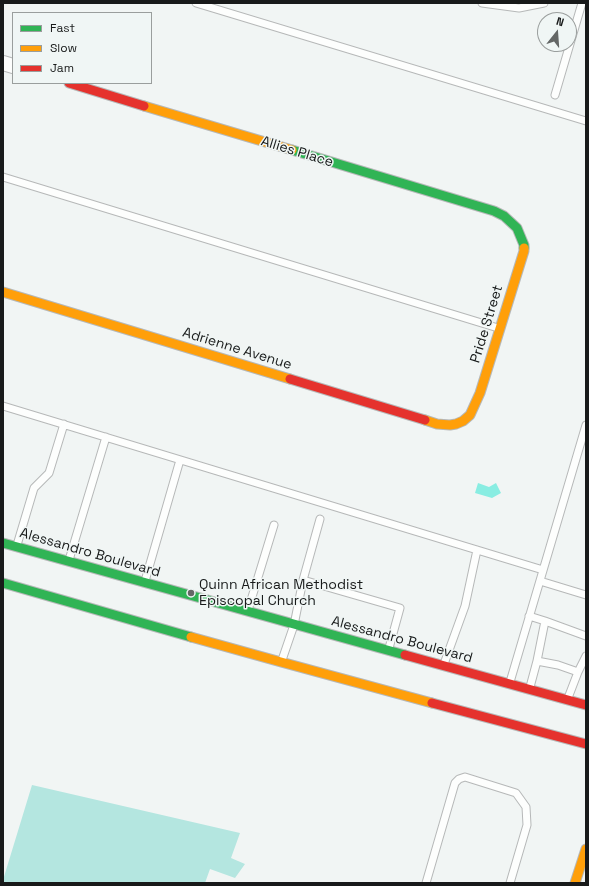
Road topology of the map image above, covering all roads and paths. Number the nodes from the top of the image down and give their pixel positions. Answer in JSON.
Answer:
{"nodes":[{"id":1,"x":196,"y":3,"type":"edge"},
{"id":2,"x":482,"y":3,"type":"edge"},
{"id":3,"x":544,"y":3,"type":"edge"},
{"id":4,"x":582,"y":3,"type":"edge"},
{"id":5,"x":72,"y":84,"type":"edge"},
{"id":6,"x":555,"y":95,"type":"dead end"},
{"id":7,"x":586,"y":121,"type":"edge"},
{"id":8,"x":3,"y":178,"type":"edge"},
{"id":9,"x":519,"y":231,"type":"joint"},
{"id":10,"x":3,"y":292,"type":"edge"},
{"id":11,"x":500,"y":328,"type":"junction"},
{"id":12,"x":3,"y":406,"type":"edge"},
{"id":13,"x":463,"y":421,"type":"joint"},
{"id":14,"x":64,"y":424,"type":"junction"},
{"id":15,"x":586,"y":425,"type":"edge"},
{"id":16,"x":106,"y":437,"type":"junction"},
{"id":17,"x":180,"y":460,"type":"junction"},
{"id":18,"x":320,"y":519,"type":"dead end"},
{"id":19,"x":274,"y":525,"type":"dead end"},
{"id":20,"x":3,"y":544,"type":"edge"},
{"id":21,"x":16,"y":547,"type":"junction"},
{"id":22,"x":478,"y":550,"type":"junction"},
{"id":23,"x":68,"y":562,"type":"junction"},
{"id":24,"x":543,"y":570,"type":"junction"},
{"id":25,"x":303,"y":580,"type":"junction"},
{"id":26,"x":540,"y":581,"type":"junction"},
{"id":27,"x":3,"y":583,"type":"edge"},
{"id":28,"x":144,"y":583,"type":"junction"},
{"id":29,"x":586,"y":595,"type":"edge"},
{"id":30,"x":247,"y":612,"type":"junction"},
{"id":31,"x":529,"y":616,"type":"junction"},
{"id":32,"x":545,"y":621,"type":"junction"},
{"id":33,"x":294,"y":625,"type":"junction"},
{"id":34,"x":586,"y":636,"type":"edge"},
{"id":35,"x":388,"y":651,"type":"junction"},
{"id":36,"x":586,"y":656,"type":"edge"},
{"id":37,"x":536,"y":661,"type":"junction"},
{"id":38,"x":281,"y":662,"type":"junction"},
{"id":39,"x":443,"y":666,"type":"junction"},
{"id":40,"x":578,"y":672,"type":"junction"},
{"id":41,"x":510,"y":684,"type":"junction"},
{"id":42,"x":529,"y":689,"type":"junction"},
{"id":43,"x":567,"y":700,"type":"junction"},
{"id":44,"x":586,"y":705,"type":"edge"},
{"id":45,"x":586,"y":744,"type":"edge"},
{"id":46,"x":586,"y":849,"type":"edge"},
{"id":47,"x":426,"y":883,"type":"edge"},
{"id":48,"x":510,"y":883,"type":"edge"},
{"id":49,"x":575,"y":883,"type":"edge"}],
"edges":[{"from":1,"to":7,"type":"lane"},
{"from":2,"to":3,"type":"lane"},
{"from":4,"to":6,"type":"lane"},
{"from":5,"to":9,"type":"main road","name":"Allies Place"},
{"from":8,"to":11,"type":"lane"},
{"from":9,"to":11,"type":"main road","name":"Pride Street"},
{"from":10,"to":13,"type":"main road","name":"Adrienne Avenue"},
{"from":11,"to":13,"type":"main road","name":"Pride Street"},
{"from":12,"to":14,"type":"lane"},
{"from":14,"to":16,"type":"lane"},
{"from":14,"to":21,"type":"lane"},
{"from":15,"to":24,"type":"lane"},
{"from":16,"to":17,"type":"lane"},
{"from":16,"to":23,"type":"lane"},
{"from":17,"to":22,"type":"lane"},
{"from":17,"to":28,"type":"lane"},
{"from":18,"to":25,"type":"lane"},
{"from":19,"to":30,"type":"lane"},
{"from":20,"to":21,"type":"main road","name":"Alessandro Boulevard"},
{"from":21,"to":23,"type":"main road","name":"Alessandro Boulevard"},
{"from":22,"to":24,"type":"lane"},
{"from":22,"to":39,"type":"lane"},
{"from":23,"to":28,"type":"main road","name":"Alessandro Boulevard"},
{"from":24,"to":26,"type":"lane"},
{"from":25,"to":33,"type":"lane"},
{"from":25,"to":35,"type":"lane"},
{"from":26,"to":29,"type":"lane"},
{"from":26,"to":31,"type":"lane"},
{"from":27,"to":38,"type":"main road"},
{"from":28,"to":30,"type":"main road","name":"Alessandro Boulevard"},
{"from":30,"to":33,"type":"main road","name":"Alessandro Boulevard"},
{"from":31,"to":32,"type":"lane"},
{"from":31,"to":41,"type":"lane"},
{"from":32,"to":34,"type":"lane"},
{"from":32,"to":37,"type":"lane"},
{"from":33,"to":35,"type":"main road","name":"Alessandro Boulevard"},
{"from":33,"to":38,"type":"lane"},
{"from":35,"to":39,"type":"main road","name":"Alessandro Boulevard"},
{"from":36,"to":40,"type":"lane"},
{"from":37,"to":40,"type":"lane"},
{"from":37,"to":42,"type":"lane"},
{"from":38,"to":45,"type":"main road"},
{"from":39,"to":41,"type":"main road","name":"Alessandro Boulevard"},
{"from":40,"to":43,"type":"lane"},
{"from":41,"to":42,"type":"main road","name":"Alessandro Boulevard"},
{"from":42,"to":43,"type":"main road","name":"Alessandro Boulevard"},
{"from":43,"to":44,"type":"main road","name":"Alessandro Boulevard"},
{"from":46,"to":49,"type":"main road"},
{"from":47,"to":48,"type":"lane"}]}
